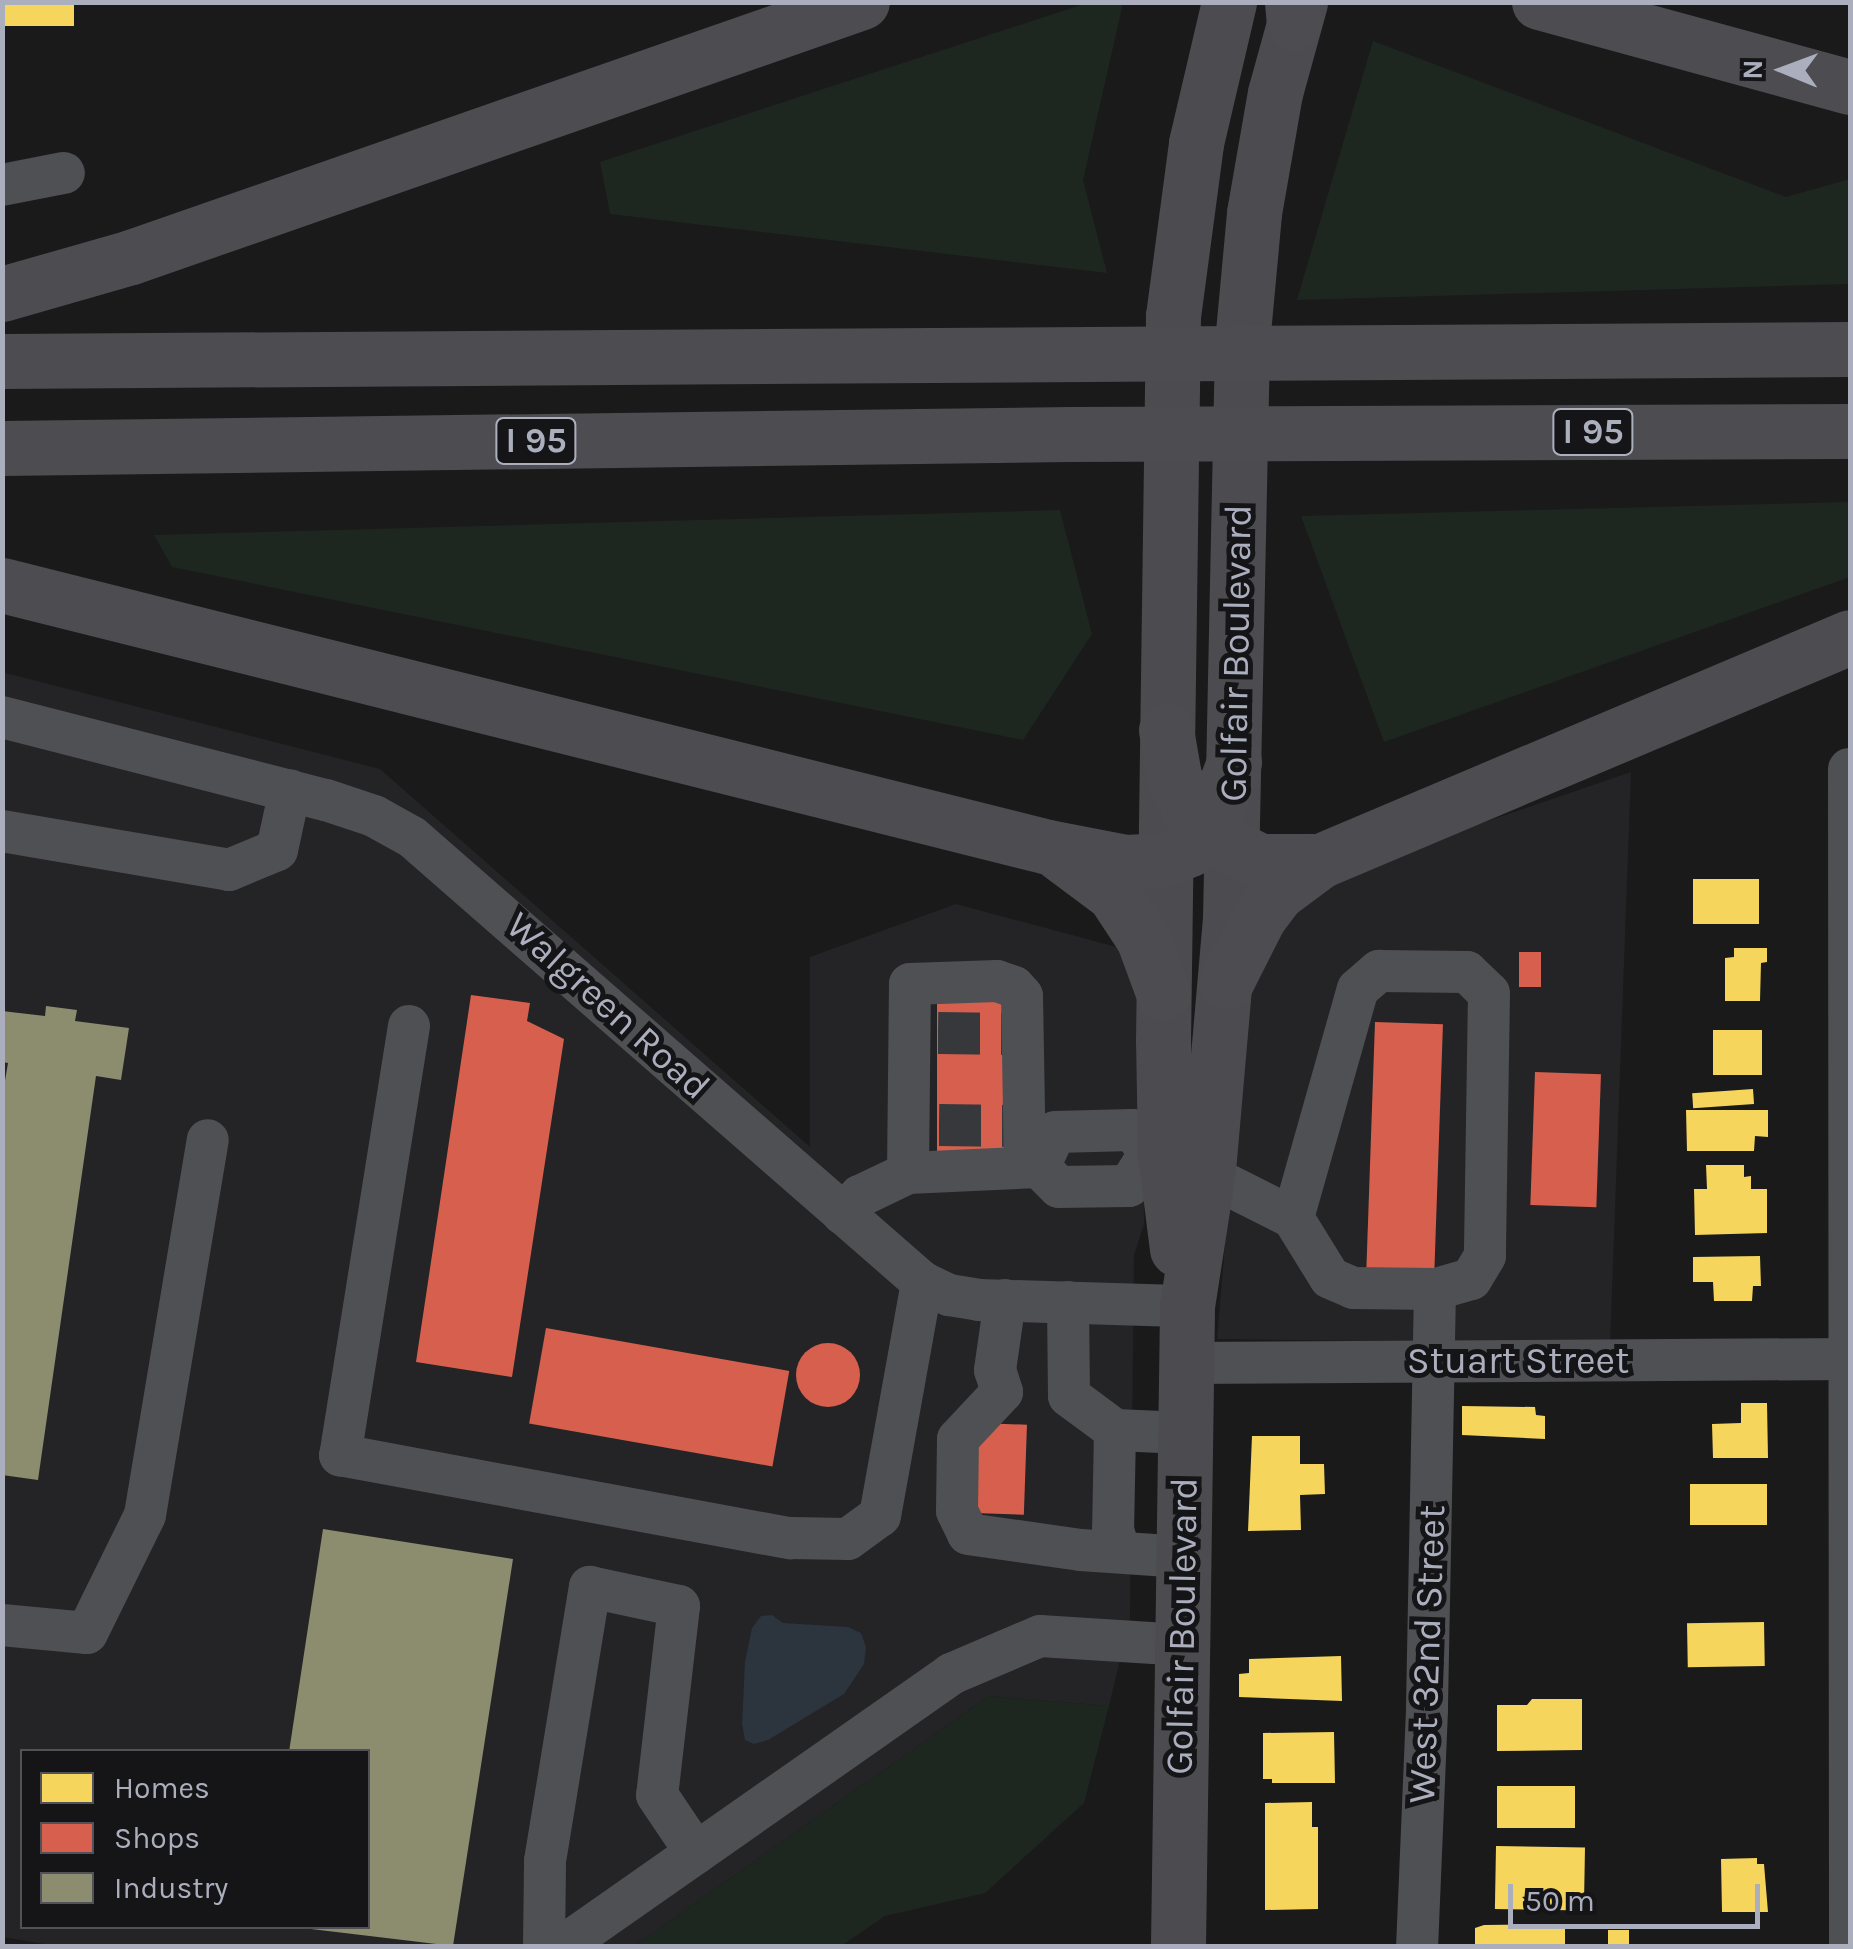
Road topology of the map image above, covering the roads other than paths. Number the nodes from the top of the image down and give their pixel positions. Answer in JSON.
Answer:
{"nodes":[{"id":1,"x":862,"y":2,"type":"edge"},
{"id":2,"x":1229,"y":2,"type":"edge"},
{"id":3,"x":1539,"y":2,"type":"edge"},
{"id":4,"x":1295,"y":9,"type":"edge"},
{"id":5,"x":1850,"y":87,"type":"edge"},
{"id":6,"x":64,"y":173,"type":"dead end"},
{"id":7,"x":2,"y":185,"type":"edge"},
{"id":8,"x":2,"y":294,"type":"edge"},
{"id":9,"x":1850,"y":349,"type":"edge"},
{"id":10,"x":2,"y":361,"type":"edge"},
{"id":11,"x":1850,"y":431,"type":"edge"},
{"id":12,"x":2,"y":448,"type":"edge"},
{"id":13,"x":2,"y":584,"type":"edge"},
{"id":14,"x":1850,"y":637,"type":"edge"},
{"id":15,"x":2,"y":718,"type":"edge"},
{"id":16,"x":1234,"y":762,"type":"joint"},
{"id":17,"x":1849,"y":770,"type":"edge"},
{"id":18,"x":290,"y":790,"type":"junction"},
{"id":19,"x":2,"y":831,"type":"edge"},
{"id":20,"x":1048,"y":847,"type":"junction"},
{"id":21,"x":1201,"y":847,"type":"junction"},
{"id":22,"x":1320,"y":862,"type":"junction"},
{"id":23,"x":1226,"y":982,"type":"junction"},
{"id":24,"x":1163,"y":992,"type":"junction"},
{"id":25,"x":408,"y":1026,"type":"dead end"},
{"id":26,"x":208,"y":1140,"type":"dead end"},
{"id":27,"x":1025,"y":1146,"type":"junction"},
{"id":28,"x":1180,"y":1170,"type":"junction"},
{"id":29,"x":908,"y":1173,"type":"junction"},
{"id":30,"x":843,"y":1214,"type":"junction"},
{"id":31,"x":1294,"y":1218,"type":"junction"},
{"id":32,"x":922,"y":1282,"type":"junction"},
{"id":33,"x":1435,"y":1289,"type":"junction"},
{"id":34,"x":1004,"y":1300,"type":"junction"},
{"id":35,"x":1068,"y":1302,"type":"junction"},
{"id":36,"x":1187,"y":1306,"type":"junction"},
{"id":37,"x":1850,"y":1359,"type":"edge"},
{"id":38,"x":1434,"y":1362,"type":"junction"},
{"id":39,"x":1186,"y":1363,"type":"junction"},
{"id":40,"x":1002,"y":1392,"type":"junction"},
{"id":41,"x":1068,"y":1396,"type":"junction"},
{"id":42,"x":1115,"y":1430,"type":"junction"},
{"id":43,"x":1185,"y":1433,"type":"junction"},
{"id":44,"x":1119,"y":1550,"type":"junction"},
{"id":45,"x":1183,"y":1557,"type":"junction"},
{"id":46,"x":2,"y":1625,"type":"edge"},
{"id":47,"x":1182,"y":1645,"type":"junction"},
{"id":48,"x":696,"y":1853,"type":"junction"},
{"id":49,"x":544,"y":1946,"type":"edge"},
{"id":50,"x":563,"y":1946,"type":"edge"},
{"id":51,"x":1178,"y":1946,"type":"edge"},
{"id":52,"x":1416,"y":1946,"type":"edge"},
{"id":53,"x":1850,"y":1946,"type":"edge"}],
"edges":[{"from":1,"to":8,"type":"highway"},
{"from":2,"to":21,"type":"main road","name":"Golfair Boulevard"},
{"from":3,"to":5,"type":"highway"},
{"from":4,"to":16,"type":"main road","name":"Golfair Boulevard"},
{"from":6,"to":7,"type":"street"},
{"from":9,"to":10,"type":"highway","number":"I 95"},
{"from":11,"to":12,"type":"highway","number":"I 95"},
{"from":13,"to":20,"type":"highway"},
{"from":14,"to":22,"type":"highway"},
{"from":15,"to":18,"type":"street","name":"Walgreen Road"},
{"from":16,"to":21,"type":"highway"},
{"from":17,"to":37,"type":"street"},
{"from":18,"to":19,"type":"street"},
{"from":18,"to":30,"type":"street","name":"Walgreen Road"},
{"from":20,"to":21,"type":"highway"},
{"from":20,"to":24,"type":"highway"},
{"from":21,"to":22,"type":"highway"},
{"from":21,"to":23,"type":"main road","name":"Golfair Boulevard"},
{"from":21,"to":24,"type":"main road","name":"Golfair Boulevard"},
{"from":22,"to":23,"type":"highway"},
{"from":23,"to":28,"type":"main road","name":"Golfair Boulevard"},
{"from":24,"to":28,"type":"main road","name":"Golfair Boulevard"},
{"from":25,"to":32,"type":"street"},
{"from":26,"to":46,"type":"street"},
{"from":27,"to":28,"type":"street"},
{"from":27,"to":28,"type":"street"},
{"from":27,"to":29,"type":"street"},
{"from":27,"to":29,"type":"street"},
{"from":28,"to":31,"type":"street"},
{"from":28,"to":36,"type":"main road","name":"Golfair Boulevard"},
{"from":29,"to":30,"type":"street"},
{"from":30,"to":32,"type":"street","name":"Walgreen Road"},
{"from":31,"to":33,"type":"street"},
{"from":31,"to":33,"type":"street"},
{"from":32,"to":34,"type":"street","name":"Walgreen Road"},
{"from":33,"to":38,"type":"street","name":"West 32nd Street"},
{"from":34,"to":35,"type":"street","name":"Walgreen Road"},
{"from":34,"to":40,"type":"street"},
{"from":35,"to":36,"type":"street","name":"Walgreen Road"},
{"from":35,"to":41,"type":"street"},
{"from":36,"to":39,"type":"main road","name":"Golfair Boulevard"},
{"from":37,"to":38,"type":"street","name":"Stuart Street"},
{"from":37,"to":53,"type":"street"},
{"from":38,"to":39,"type":"street","name":"Stuart Street"},
{"from":38,"to":52,"type":"street","name":"West 32nd Street"},
{"from":39,"to":43,"type":"main road","name":"Golfair Boulevard"},
{"from":40,"to":41,"type":"street"},
{"from":40,"to":44,"type":"street"},
{"from":41,"to":42,"type":"street"},
{"from":42,"to":43,"type":"street"},
{"from":42,"to":44,"type":"street"},
{"from":43,"to":45,"type":"main road","name":"Golfair Boulevard"},
{"from":44,"to":45,"type":"street"},
{"from":45,"to":47,"type":"main road","name":"Golfair Boulevard"},
{"from":47,"to":48,"type":"street"},
{"from":47,"to":51,"type":"main road","name":"Golfair Boulevard"},
{"from":48,"to":49,"type":"street"},
{"from":48,"to":50,"type":"street"}]}
